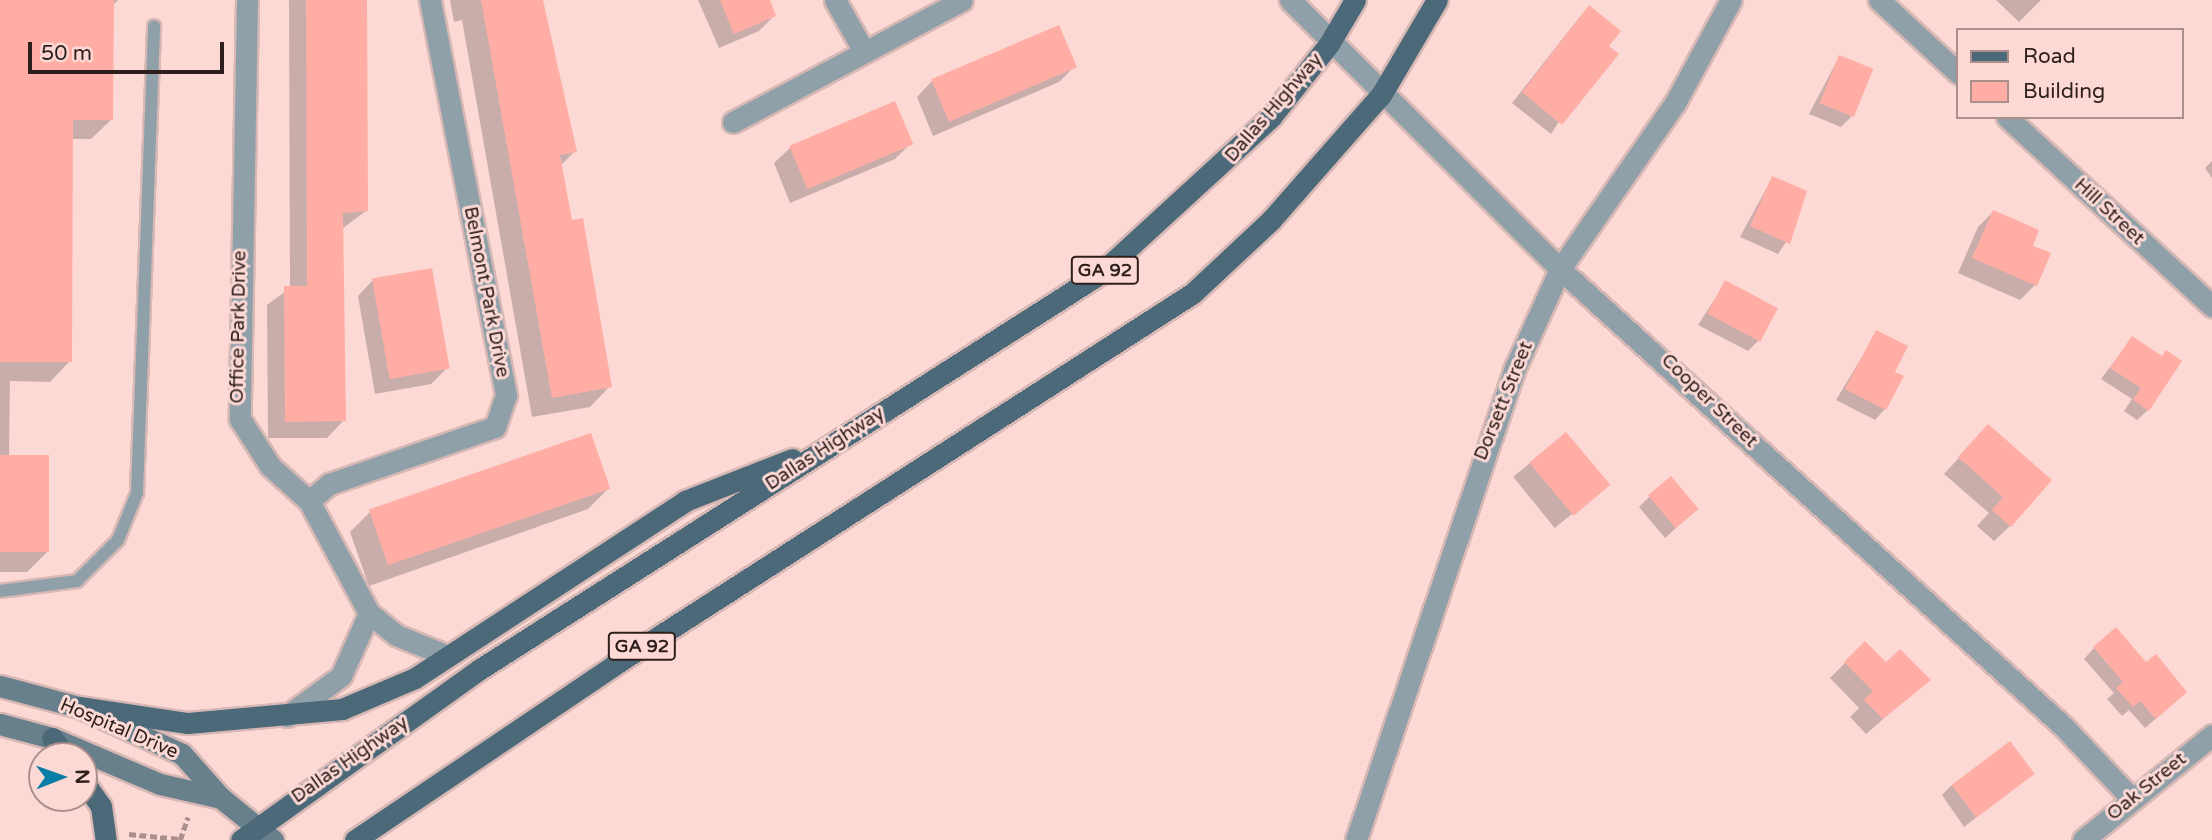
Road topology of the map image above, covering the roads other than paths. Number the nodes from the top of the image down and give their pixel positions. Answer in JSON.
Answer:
{"nodes":[{"id":1,"x":247,"y":0,"type":"edge"},
{"id":2,"x":429,"y":0,"type":"edge"},
{"id":3,"x":835,"y":0,"type":"edge"},
{"id":4,"x":962,"y":0,"type":"edge"},
{"id":5,"x":1290,"y":0,"type":"edge"},
{"id":6,"x":1355,"y":0,"type":"edge"},
{"id":7,"x":1437,"y":0,"type":"edge"},
{"id":8,"x":1731,"y":0,"type":"edge"},
{"id":9,"x":1879,"y":0,"type":"edge"},
{"id":10,"x":154,"y":26,"type":"dead end"},
{"id":11,"x":1329,"y":44,"type":"junction"},
{"id":12,"x":862,"y":48,"type":"junction"},
{"id":13,"x":1956,"y":71,"type":"edge"},
{"id":14,"x":1381,"y":95,"type":"junction"},
{"id":15,"x":2009,"y":119,"type":"edge"},
{"id":16,"x":733,"y":122,"type":"dead end"},
{"id":17,"x":1560,"y":269,"type":"junction"},
{"id":18,"x":2212,"y":306,"type":"edge"},
{"id":19,"x":836,"y":442,"type":"junction"},
{"id":20,"x":309,"y":501,"type":"junction"},
{"id":21,"x":0,"y":591,"type":"edge"},
{"id":22,"x":369,"y":613,"type":"junction"},
{"id":23,"x":448,"y":656,"type":"junction"},
{"id":24,"x":0,"y":686,"type":"edge"},
{"id":25,"x":79,"y":707,"type":"junction"},
{"id":26,"x":286,"y":716,"type":"junction"},
{"id":27,"x":0,"y":724,"type":"edge"},
{"id":28,"x":2212,"y":735,"type":"edge"},
{"id":29,"x":52,"y":738,"type":"junction"},
{"id":30,"x":55,"y":742,"type":"edge"},
{"id":31,"x":221,"y":798,"type":"junction"},
{"id":32,"x":2132,"y":799,"type":"junction"},
{"id":33,"x":98,"y":802,"type":"edge"},
{"id":34,"x":266,"y":832,"type":"edge"},
{"id":35,"x":116,"y":837,"type":"edge"},
{"id":36,"x":241,"y":840,"type":"edge"},
{"id":37,"x":355,"y":840,"type":"edge"},
{"id":38,"x":1356,"y":840,"type":"edge"},
{"id":39,"x":2083,"y":840,"type":"edge"}],
"edges":[{"from":1,"to":20,"type":"street","name":"Office Park Drive"},
{"from":2,"to":20,"type":"street","name":"Belmont Park Drive"},
{"from":3,"to":12,"type":"street"},
{"from":4,"to":12,"type":"street"},
{"from":5,"to":11,"type":"street","name":"Cooper Street"},
{"from":6,"to":11,"type":"main road","name":"Dallas Highway","number":"GA 92"},
{"from":7,"to":14,"type":"main road","number":"GA 92"},
{"from":8,"to":17,"type":"street","name":"Dorsett Street"},
{"from":9,"to":13,"type":"street"},
{"from":10,"to":21,"type":"lane"},
{"from":11,"to":14,"type":"street","name":"Cooper Street"},
{"from":11,"to":19,"type":"main road","name":"Dallas Highway","number":"GA 92"},
{"from":12,"to":16,"type":"street"},
{"from":14,"to":17,"type":"street","name":"Cooper Street"},
{"from":14,"to":37,"type":"main road","number":"GA 92"},
{"from":15,"to":18,"type":"street","name":"Hill Street"},
{"from":17,"to":32,"type":"street","name":"Cooper Street"},
{"from":17,"to":38,"type":"street","name":"Dorsett Street"},
{"from":19,"to":23,"type":"main road"},
{"from":19,"to":34,"type":"main road","name":"Dallas Highway","number":"GA 92"},
{"from":20,"to":22,"type":"street","name":"Office Park Drive"},
{"from":22,"to":23,"type":"street","name":"Office Park Drive"},
{"from":22,"to":26,"type":"street"},
{"from":23,"to":26,"type":"main road"},
{"from":24,"to":25,"type":"street","name":"Hospital Drive"},
{"from":25,"to":26,"type":"main road"},
{"from":25,"to":31,"type":"street","name":"Hospital Drive"},
{"from":27,"to":29,"type":"street","name":"Hospital Drive"},
{"from":28,"to":32,"type":"street","name":"Oak Street"},
{"from":29,"to":30,"type":"main road"},
{"from":29,"to":31,"type":"street","name":"Hospital Drive"},
{"from":31,"to":34,"type":"street","name":"Hospital Drive"},
{"from":32,"to":39,"type":"street","name":"Oak Street"},
{"from":33,"to":35,"type":"main road"},
{"from":34,"to":36,"type":"main road","name":"Dallas Highway","number":"GA 92"}]}
